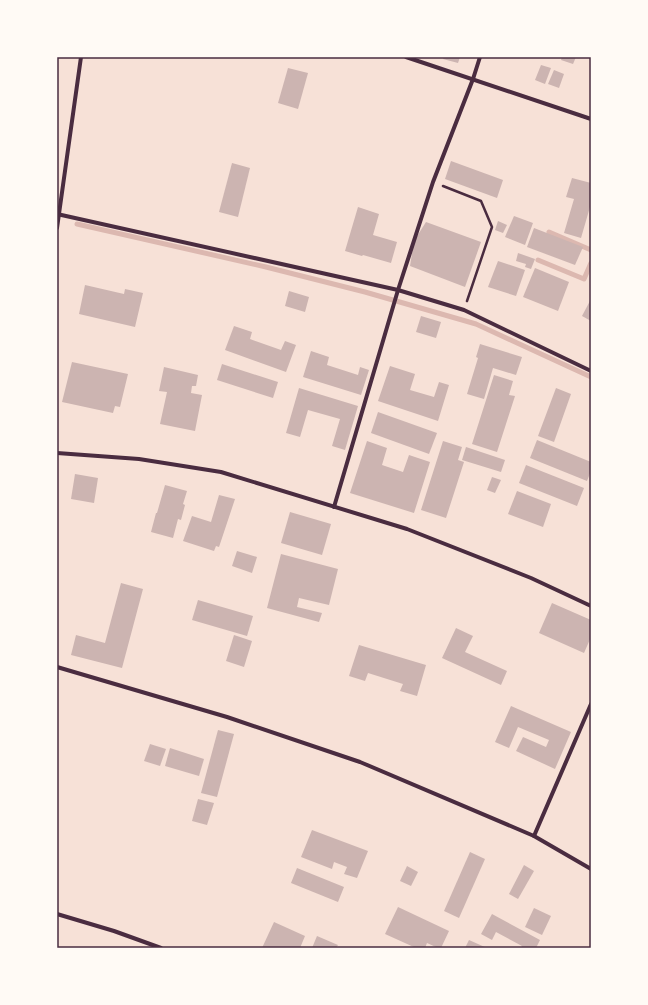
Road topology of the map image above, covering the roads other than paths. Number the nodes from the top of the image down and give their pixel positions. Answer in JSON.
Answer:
{"nodes":[{"id":1,"x":81,"y":57,"type":"edge"},
{"id":2,"x":406,"y":57,"type":"edge"},
{"id":3,"x":480,"y":57,"type":"edge"},
{"id":4,"x":473,"y":79,"type":"junction"},
{"id":5,"x":591,"y":120,"type":"edge"},
{"id":6,"x":58,"y":215,"type":"edge"},
{"id":7,"x":57,"y":228,"type":"edge"},
{"id":8,"x":398,"y":290,"type":"junction"},
{"id":9,"x":591,"y":371,"type":"edge"},
{"id":10,"x":57,"y":453,"type":"edge"},
{"id":11,"x":334,"y":507,"type":"junction"},
{"id":12,"x":591,"y":606,"type":"edge"},
{"id":13,"x":57,"y":667,"type":"edge"},
{"id":14,"x":591,"y":704,"type":"edge"},
{"id":15,"x":534,"y":836,"type":"junction"},
{"id":16,"x":591,"y":869,"type":"edge"},
{"id":17,"x":57,"y":914,"type":"edge"},
{"id":18,"x":161,"y":948,"type":"edge"}],
"edges":[{"from":1,"to":6,"type":"street"},
{"from":2,"to":4,"type":"street"},
{"from":3,"to":4,"type":"street"},
{"from":4,"to":5,"type":"street"},
{"from":4,"to":8,"type":"street"},
{"from":6,"to":7,"type":"street"},
{"from":6,"to":8,"type":"street"},
{"from":8,"to":9,"type":"street"},
{"from":8,"to":11,"type":"street"},
{"from":10,"to":11,"type":"street"},
{"from":11,"to":12,"type":"street"},
{"from":13,"to":15,"type":"street"},
{"from":14,"to":15,"type":"street"},
{"from":15,"to":16,"type":"street"},
{"from":17,"to":18,"type":"street"}]}
